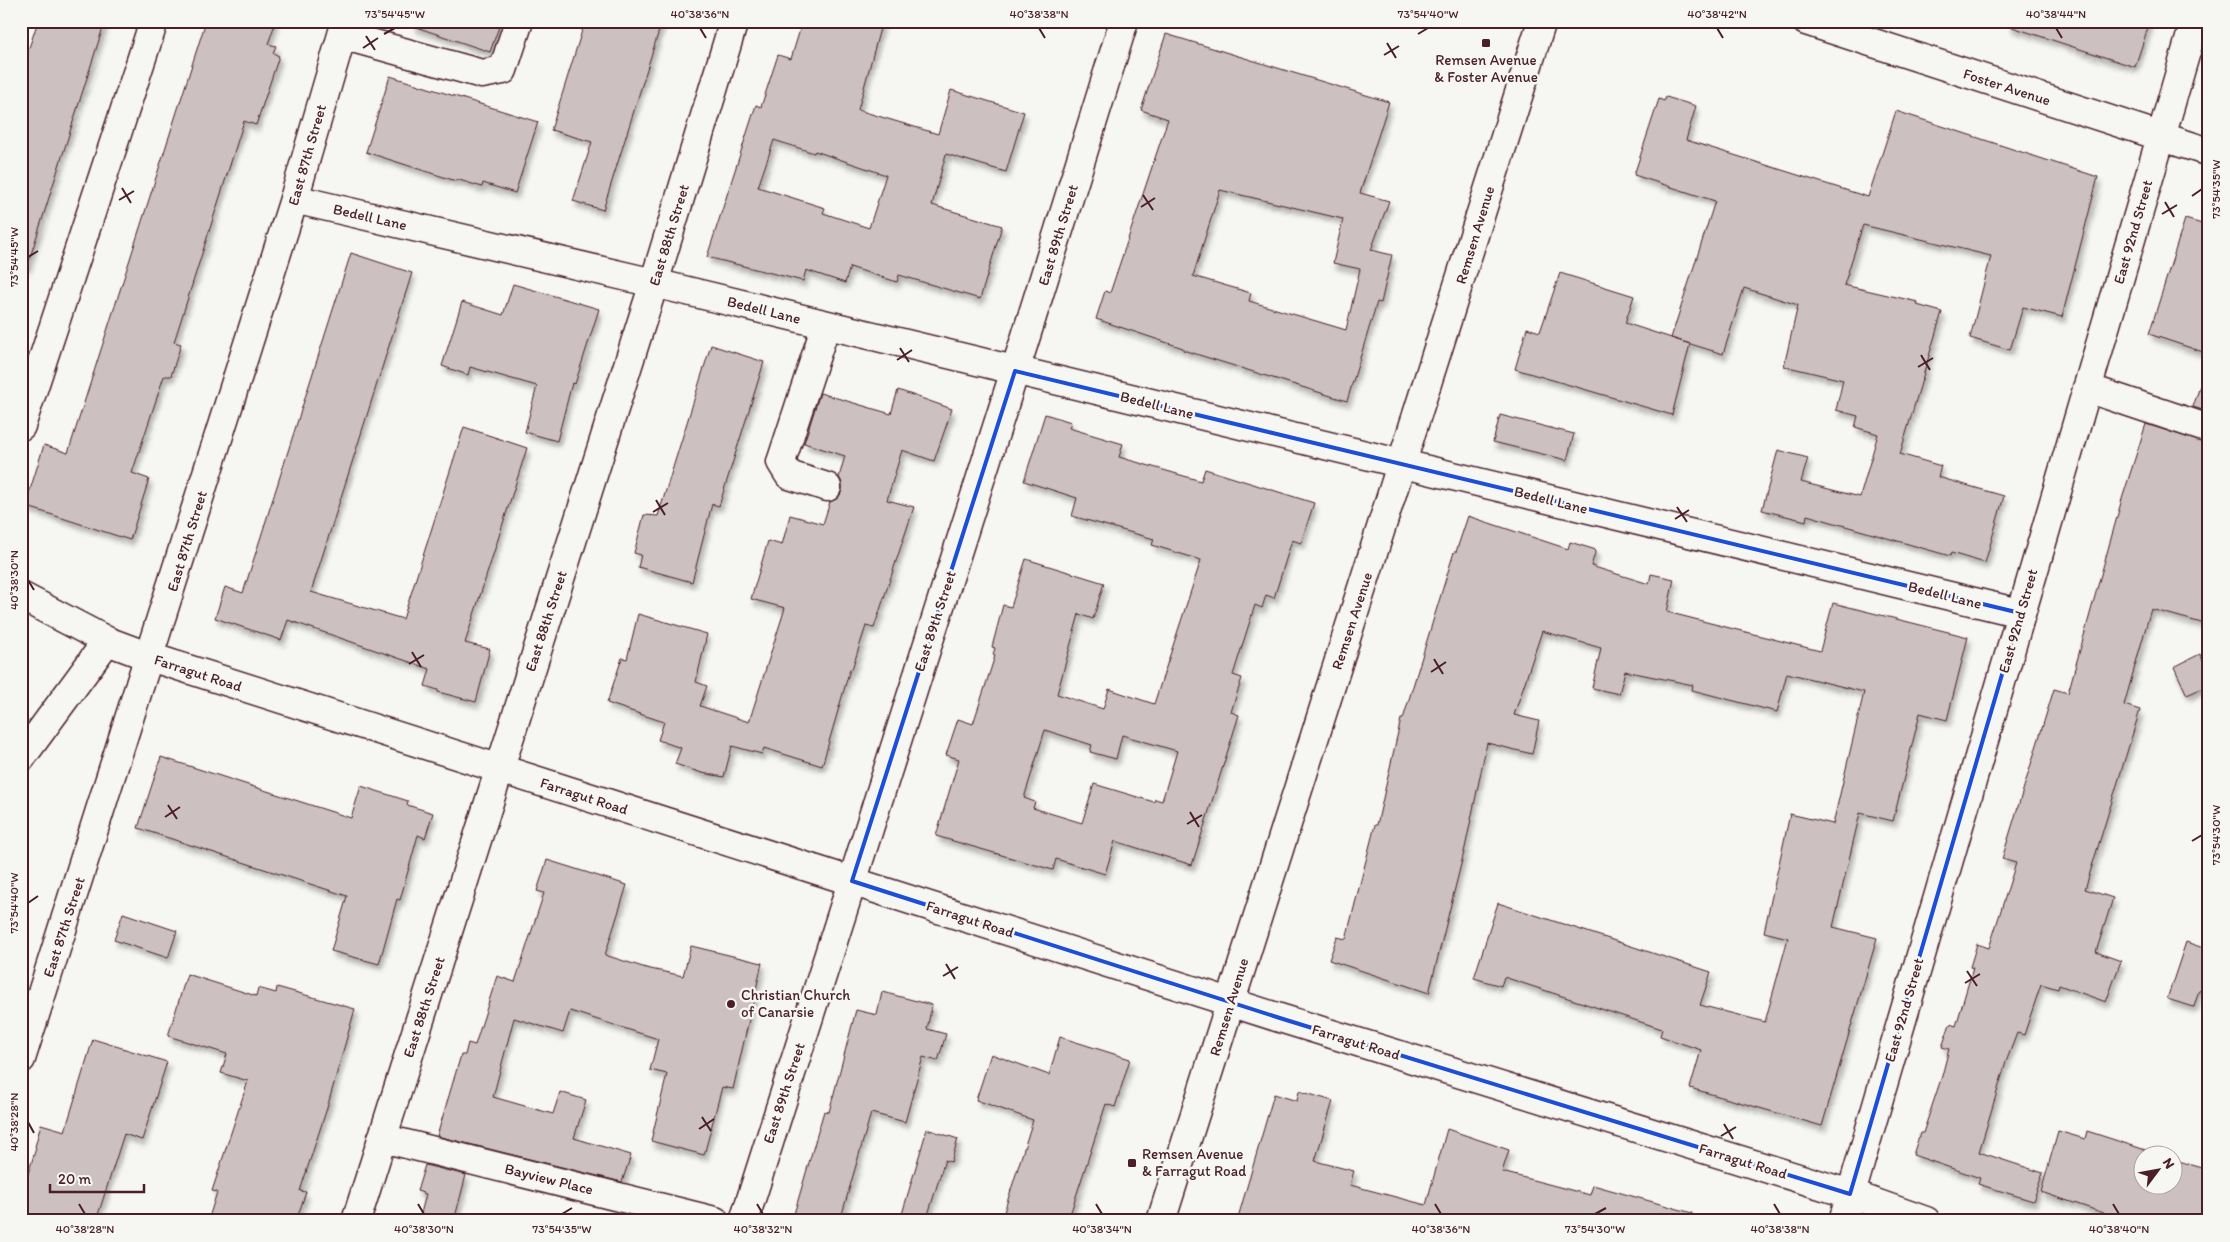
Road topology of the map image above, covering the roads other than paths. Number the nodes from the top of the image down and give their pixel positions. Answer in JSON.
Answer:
{"nodes":[{"id":1,"x":154,"y":21,"type":"edge"},
{"id":2,"x":518,"y":21,"type":"edge"},
{"id":3,"x":734,"y":21,"type":"edge"},
{"id":4,"x":1124,"y":21,"type":"edge"},
{"id":5,"x":1542,"y":21,"type":"edge"},
{"id":6,"x":1806,"y":21,"type":"edge"},
{"id":7,"x":2195,"y":21,"type":"edge"},
{"id":8,"x":343,"y":28,"type":"edge"},
{"id":9,"x":2160,"y":137,"type":"junction"},
{"id":10,"x":2209,"y":152,"type":"edge"},
{"id":11,"x":294,"y":199,"type":"junction"},
{"id":12,"x":654,"y":283,"type":"junction"},
{"id":13,"x":826,"y":325,"type":"junction"},
{"id":14,"x":1015,"y":371,"type":"junction"},
{"id":15,"x":2087,"y":388,"type":"junction"},
{"id":16,"x":21,"y":426,"type":"edge"},
{"id":17,"x":2209,"y":429,"type":"edge"},
{"id":18,"x":1402,"y":464,"type":"junction"},
{"id":19,"x":827,"y":487,"type":"dead end"},
{"id":20,"x":21,"y":596,"type":"edge"},
{"id":21,"x":2020,"y":613,"type":"junction"},
{"id":22,"x":107,"y":641,"type":"junction"},
{"id":23,"x":150,"y":657,"type":"junction"},
{"id":24,"x":21,"y":758,"type":"edge"},
{"id":25,"x":500,"y":769,"type":"junction"},
{"id":26,"x":852,"y":880,"type":"junction"},
{"id":27,"x":1230,"y":1002,"type":"junction"},
{"id":28,"x":21,"y":1059,"type":"edge"},
{"id":29,"x":382,"y":1138,"type":"junction"},
{"id":30,"x":1850,"y":1194,"type":"junction"},
{"id":31,"x":356,"y":1221,"type":"edge"},
{"id":32,"x":715,"y":1221,"type":"edge"},
{"id":33,"x":744,"y":1221,"type":"edge"},
{"id":34,"x":1161,"y":1221,"type":"edge"},
{"id":35,"x":1843,"y":1221,"type":"edge"},
{"id":36,"x":1926,"y":1221,"type":"edge"}],
"edges":[{"from":1,"to":16,"type":"street"},
{"from":2,"to":8,"type":"street"},
{"from":3,"to":12,"type":"street","name":"East 88th Street"},
{"from":4,"to":14,"type":"street","name":"East 89th Street"},
{"from":5,"to":18,"type":"street","name":"Remsen Avenue"},
{"from":6,"to":9,"type":"street","name":"Foster Avenue"},
{"from":7,"to":9,"type":"street","name":"East 92nd Street"},
{"from":8,"to":11,"type":"street","name":"East 87th Street"},
{"from":9,"to":10,"type":"street","name":"Foster Avenue"},
{"from":9,"to":15,"type":"street","name":"East 92nd Street"},
{"from":11,"to":12,"type":"street","name":"Bedell Lane"},
{"from":11,"to":23,"type":"street","name":"East 87th Street"},
{"from":12,"to":13,"type":"street","name":"Bedell Lane"},
{"from":12,"to":25,"type":"street","name":"East 88th Street"},
{"from":13,"to":14,"type":"street","name":"Bedell Lane"},
{"from":13,"to":19,"type":"street"},
{"from":14,"to":18,"type":"street","name":"Bedell Lane"},
{"from":14,"to":26,"type":"street","name":"East 89th Street"},
{"from":15,"to":17,"type":"street"},
{"from":15,"to":21,"type":"street","name":"East 92nd Street"},
{"from":18,"to":21,"type":"street","name":"Bedell Lane"},
{"from":18,"to":27,"type":"street","name":"Remsen Avenue"},
{"from":20,"to":22,"type":"street","name":"Farragut Road"},
{"from":21,"to":30,"type":"street","name":"East 92nd Street"},
{"from":22,"to":23,"type":"street","name":"Farragut Road"},
{"from":22,"to":24,"type":"street"},
{"from":23,"to":25,"type":"street","name":"Farragut Road"},
{"from":23,"to":28,"type":"street","name":"East 87th Street"},
{"from":25,"to":26,"type":"street","name":"Farragut Road"},
{"from":25,"to":29,"type":"street","name":"East 88th Street"},
{"from":26,"to":27,"type":"street","name":"Farragut Road"},
{"from":26,"to":33,"type":"street","name":"East 89th Street"},
{"from":27,"to":30,"type":"street","name":"Farragut Road"},
{"from":27,"to":34,"type":"street","name":"Remsen Avenue"},
{"from":29,"to":31,"type":"street","name":"East 88th Street"},
{"from":29,"to":32,"type":"street","name":"Bayview Place"},
{"from":30,"to":35,"type":"street","name":"East 92nd Street"},
{"from":30,"to":36,"type":"street","name":"Farragut Road"}]}
